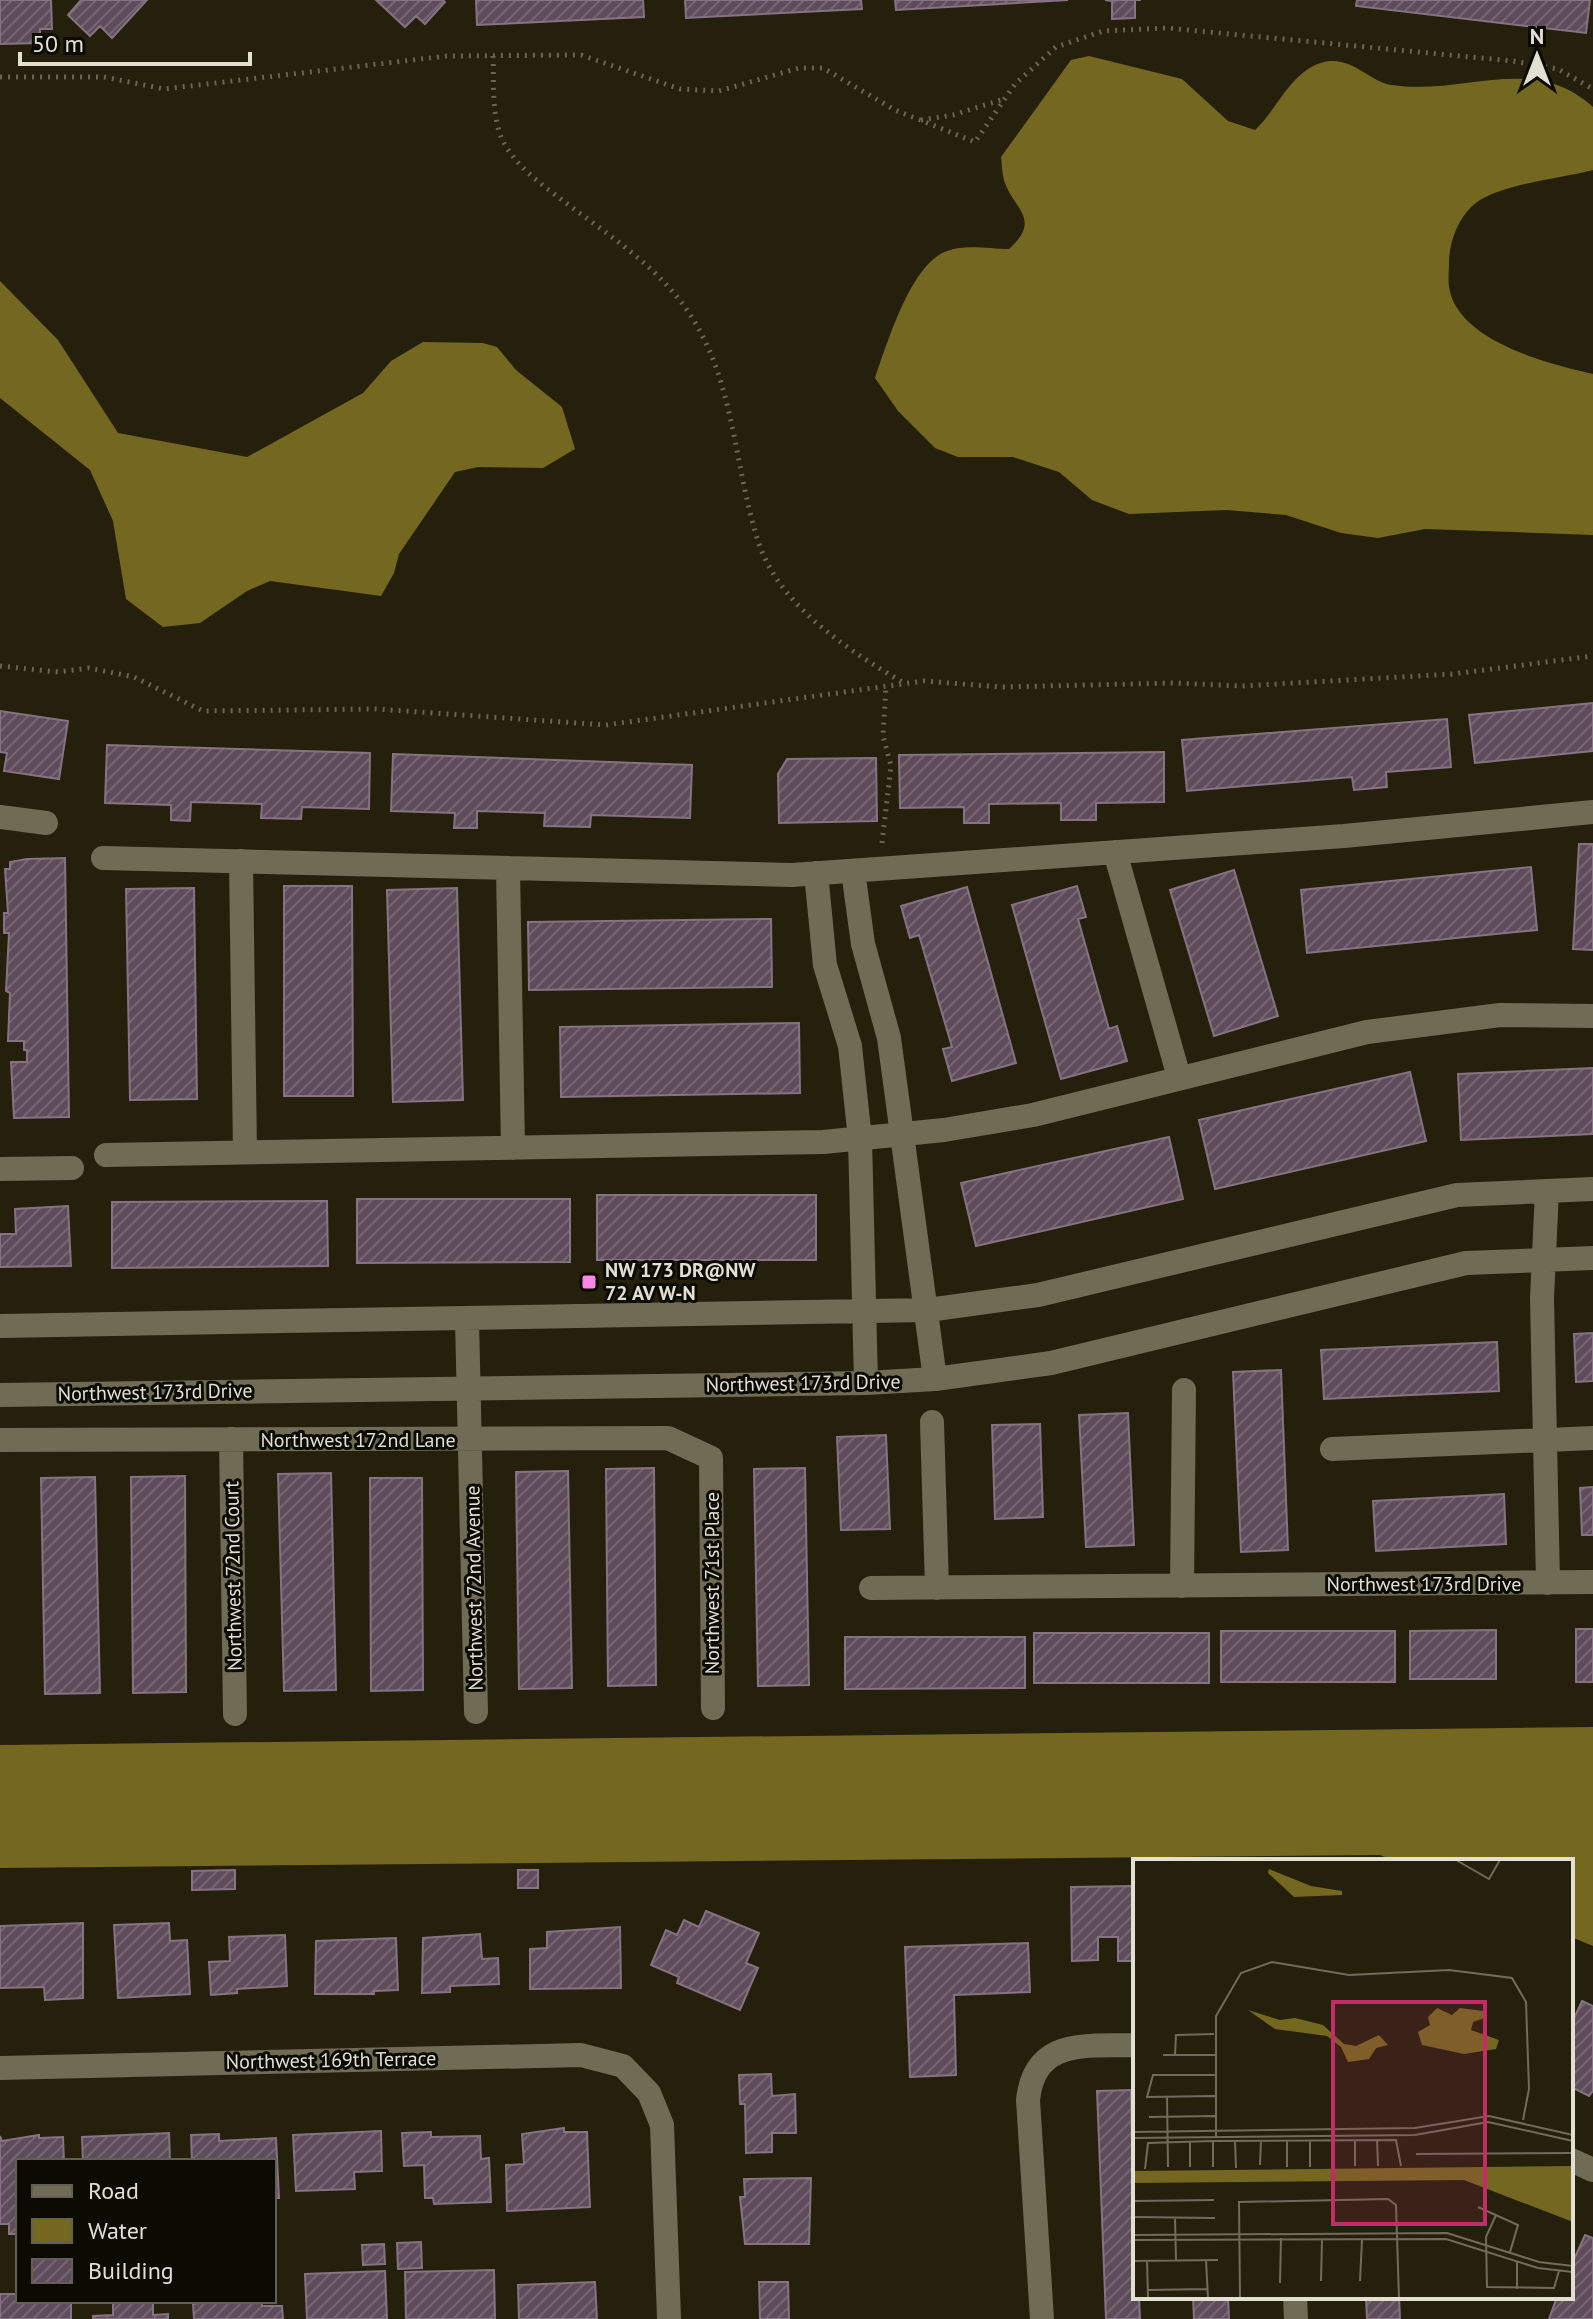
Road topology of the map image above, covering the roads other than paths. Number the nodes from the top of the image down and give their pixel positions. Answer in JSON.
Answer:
{"nodes":[{"id":1,"x":1593,"y":812,"type":"edge"},
{"id":2,"x":0,"y":817,"type":"edge"},
{"id":3,"x":46,"y":823,"type":"dead end"},
{"id":4,"x":1115,"y":852,"type":"junction"},
{"id":5,"x":103,"y":858,"type":"dead end"},
{"id":6,"x":241,"y":861,"type":"junction"},
{"id":7,"x":508,"y":868,"type":"junction"},
{"id":8,"x":853,"y":871,"type":"junction"},
{"id":9,"x":816,"y":873,"type":"junction"},
{"id":10,"x":1593,"y":1016,"type":"edge"},
{"id":11,"x":1179,"y":1077,"type":"junction"},
{"id":12,"x":902,"y":1134,"type":"junction"},
{"id":13,"x":860,"y":1139,"type":"junction"},
{"id":14,"x":513,"y":1148,"type":"junction"},
{"id":15,"x":245,"y":1152,"type":"junction"},
{"id":16,"x":106,"y":1155,"type":"dead end"},
{"id":17,"x":72,"y":1168,"type":"dead end"},
{"id":18,"x":0,"y":1169,"type":"edge"},
{"id":19,"x":1593,"y":1189,"type":"edge"},
{"id":20,"x":1547,"y":1191,"type":"junction"},
{"id":21,"x":1593,"y":1258,"type":"edge"},
{"id":22,"x":1547,"y":1260,"type":"junction"},
{"id":23,"x":928,"y":1310,"type":"junction"},
{"id":24,"x":863,"y":1314,"type":"junction"},
{"id":25,"x":467,"y":1320,"type":"junction"},
{"id":26,"x":0,"y":1326,"type":"edge"},
{"id":27,"x":935,"y":1379,"type":"junction"},
{"id":28,"x":866,"y":1383,"type":"junction"},
{"id":29,"x":468,"y":1388,"type":"junction"},
{"id":30,"x":1184,"y":1390,"type":"dead end"},
{"id":31,"x":0,"y":1395,"type":"edge"},
{"id":32,"x":932,"y":1422,"type":"dead end"},
{"id":33,"x":1593,"y":1438,"type":"edge"},
{"id":34,"x":231,"y":1439,"type":"junction"},
{"id":35,"x":0,"y":1440,"type":"edge"},
{"id":36,"x":1547,"y":1440,"type":"junction"},
{"id":37,"x":471,"y":1441,"type":"junction"},
{"id":38,"x":1332,"y":1449,"type":"dead end"},
{"id":39,"x":711,"y":1458,"type":"joint"},
{"id":40,"x":1593,"y":1582,"type":"edge"},
{"id":41,"x":1548,"y":1583,"type":"junction"},
{"id":42,"x":1182,"y":1586,"type":"junction"},
{"id":43,"x":871,"y":1588,"type":"dead end"},
{"id":44,"x":937,"y":1588,"type":"junction"},
{"id":45,"x":713,"y":1708,"type":"dead end"},
{"id":46,"x":476,"y":1712,"type":"dead end"},
{"id":47,"x":235,"y":1714,"type":"dead end"},
{"id":48,"x":1133,"y":2045,"type":"edge"},
{"id":49,"x":0,"y":2068,"type":"edge"},
{"id":50,"x":1573,"y":2161,"type":"edge"},
{"id":51,"x":1593,"y":2170,"type":"edge"},
{"id":52,"x":1295,"y":2299,"type":"edge"},
{"id":53,"x":669,"y":2319,"type":"edge"},
{"id":54,"x":1042,"y":2319,"type":"edge"},
{"id":55,"x":1296,"y":2319,"type":"edge"}],
"edges":[{"from":1,"to":4,"type":"street"},
{"from":2,"to":3,"type":"street"},
{"from":4,"to":8,"type":"street"},
{"from":4,"to":11,"type":"street"},
{"from":5,"to":6,"type":"street"},
{"from":6,"to":7,"type":"street"},
{"from":6,"to":15,"type":"street"},
{"from":7,"to":9,"type":"street"},
{"from":7,"to":14,"type":"street"},
{"from":8,"to":9,"type":"street"},
{"from":8,"to":12,"type":"street"},
{"from":9,"to":13,"type":"street"},
{"from":10,"to":11,"type":"street"},
{"from":11,"to":12,"type":"street"},
{"from":12,"to":13,"type":"street"},
{"from":12,"to":23,"type":"street"},
{"from":13,"to":14,"type":"street"},
{"from":13,"to":24,"type":"street"},
{"from":14,"to":15,"type":"street"},
{"from":15,"to":16,"type":"street"},
{"from":17,"to":18,"type":"street"},
{"from":19,"to":20,"type":"street"},
{"from":20,"to":22,"type":"street"},
{"from":20,"to":23,"type":"street"},
{"from":21,"to":22,"type":"street","name":"Northwest 173rd Drive"},
{"from":22,"to":27,"type":"street","name":"Northwest 173rd Drive"},
{"from":22,"to":36,"type":"street"},
{"from":23,"to":24,"type":"street"},
{"from":23,"to":27,"type":"street"},
{"from":24,"to":25,"type":"street"},
{"from":24,"to":28,"type":"street"},
{"from":25,"to":26,"type":"street"},
{"from":25,"to":29,"type":"street","name":"Northwest 72nd Avenue"},
{"from":27,"to":28,"type":"street","name":"Northwest 173rd Drive"},
{"from":28,"to":29,"type":"street","name":"Northwest 173rd Drive"},
{"from":29,"to":31,"type":"street","name":"Northwest 173rd Drive"},
{"from":29,"to":37,"type":"street","name":"Northwest 72nd Avenue"},
{"from":30,"to":42,"type":"street"},
{"from":32,"to":44,"type":"street"},
{"from":33,"to":36,"type":"street"},
{"from":34,"to":35,"type":"street","name":"Northwest 172nd Lane"},
{"from":34,"to":37,"type":"street","name":"Northwest 172nd Lane"},
{"from":34,"to":47,"type":"street","name":"Northwest 72nd Court"},
{"from":36,"to":38,"type":"street"},
{"from":36,"to":41,"type":"street"},
{"from":37,"to":39,"type":"street","name":"Northwest 172nd Lane"},
{"from":37,"to":46,"type":"street","name":"Northwest 72nd Avenue"},
{"from":39,"to":45,"type":"street","name":"Northwest 71st Place"},
{"from":40,"to":41,"type":"street","name":"Northwest 173rd Drive"},
{"from":41,"to":42,"type":"street","name":"Northwest 173rd Drive"},
{"from":42,"to":44,"type":"street","name":"Northwest 173rd Drive"},
{"from":43,"to":44,"type":"street","name":"Northwest 173rd Drive"},
{"from":48,"to":54,"type":"street"},
{"from":49,"to":53,"type":"street","name":"Northwest 169th Terrace"},
{"from":50,"to":51,"type":"street"},
{"from":52,"to":55,"type":"street"}]}
